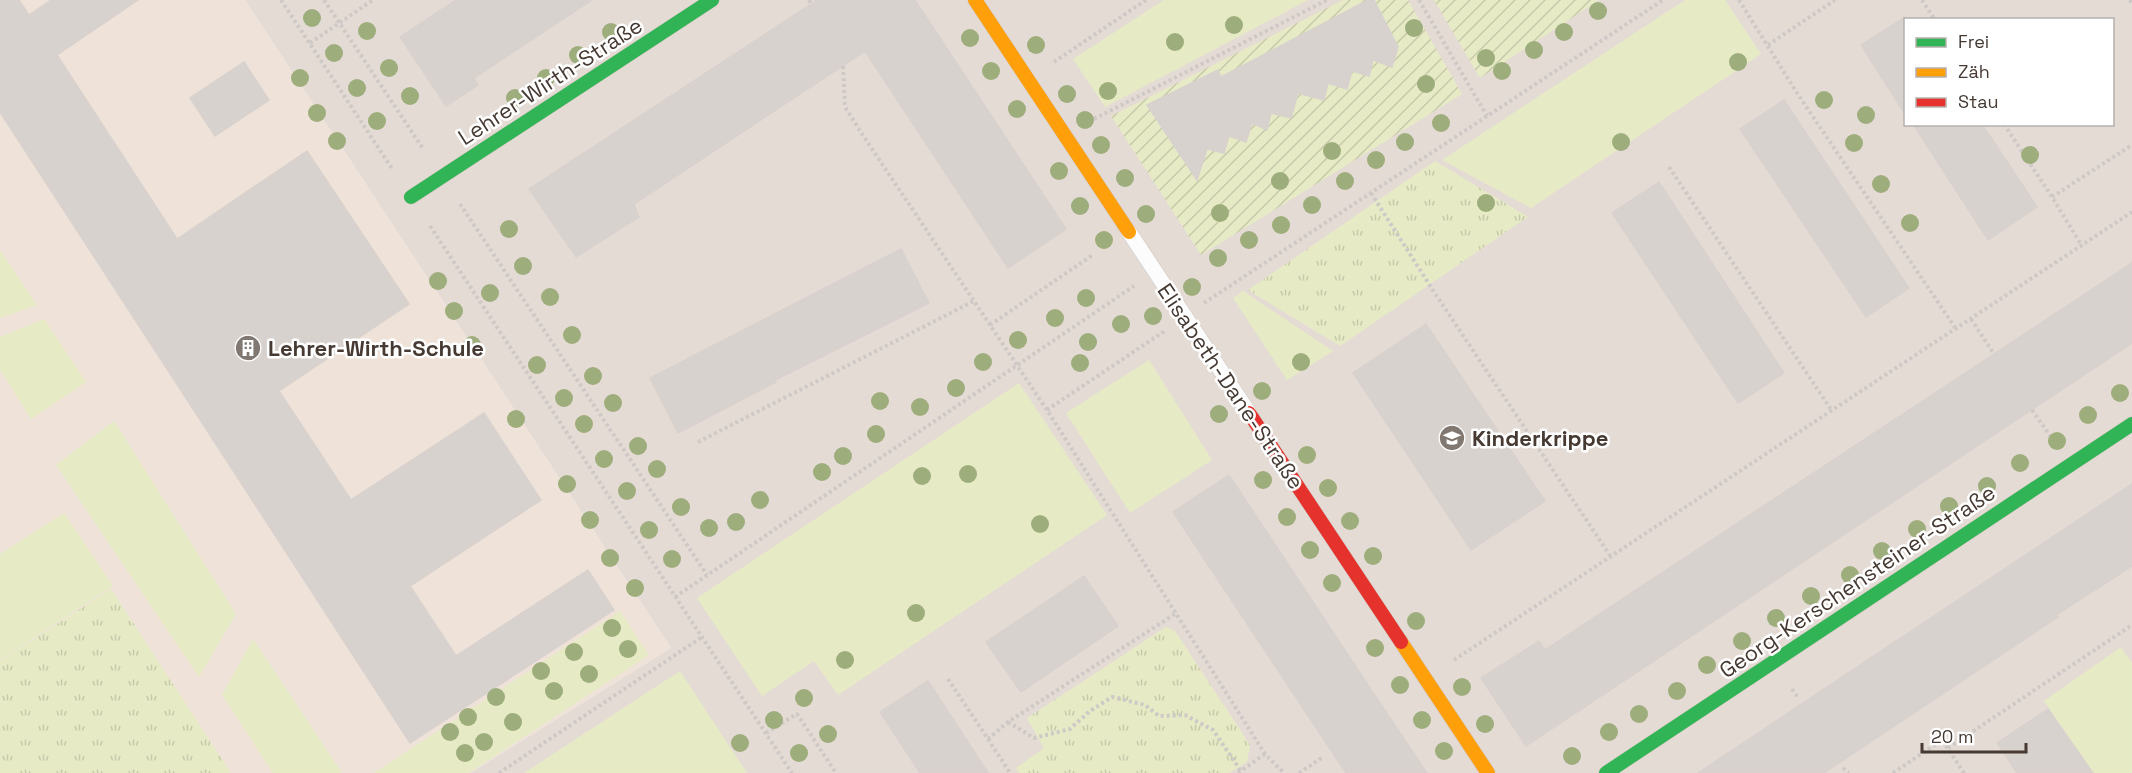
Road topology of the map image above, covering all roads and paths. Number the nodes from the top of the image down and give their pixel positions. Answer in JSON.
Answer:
{"nodes":[{"id":1,"x":281,"y":0,"type":"edge"},
{"id":2,"x":324,"y":0,"type":"edge"},
{"id":3,"x":373,"y":0,"type":"edge"},
{"id":4,"x":712,"y":0,"type":"edge"},
{"id":5,"x":975,"y":0,"type":"edge"},
{"id":6,"x":1146,"y":0,"type":"edge"},
{"id":7,"x":1327,"y":0,"type":"edge"},
{"id":8,"x":1419,"y":0,"type":"edge"},
{"id":9,"x":1662,"y":0,"type":"edge"},
{"id":10,"x":1739,"y":0,"type":"edge"},
{"id":11,"x":1835,"y":0,"type":"edge"},
{"id":12,"x":1922,"y":0,"type":"edge"},
{"id":13,"x":1934,"y":18,"type":"edge"},
{"id":14,"x":340,"y":23,"type":"junction"},
{"id":15,"x":310,"y":43,"type":"junction"},
{"id":16,"x":1768,"y":45,"type":"junction"},
{"id":17,"x":843,"y":66,"type":"dead end"},
{"id":18,"x":1028,"y":80,"type":"junction"},
{"id":19,"x":1487,"y":116,"type":"junction"},
{"id":20,"x":2005,"y":126,"type":"edge"},
{"id":21,"x":1064,"y":134,"type":"junction"},
{"id":22,"x":2132,"y":145,"type":"edge"},
{"id":23,"x":380,"y":150,"type":"dead end"},
{"id":24,"x":1669,"y":167,"type":"dead end"},
{"id":25,"x":442,"y":177,"type":"junction"},
{"id":26,"x":1371,"y":193,"type":"junction"},
{"id":27,"x":411,"y":197,"type":"dead end"},
{"id":28,"x":2052,"y":197,"type":"junction"},
{"id":29,"x":2132,"y":212,"type":"edge"},
{"id":30,"x":1129,"y":232,"type":"joint"},
{"id":31,"x":440,"y":241,"type":"dead end"},
{"id":32,"x":2082,"y":246,"type":"junction"},
{"id":33,"x":1094,"y":254,"type":"dead end"},
{"id":34,"x":1156,"y":272,"type":"junction"},
{"id":35,"x":974,"y":301,"type":"junction"},
{"id":36,"x":1185,"y":316,"type":"junction"},
{"id":37,"x":1971,"y":319,"type":"junction"},
{"id":38,"x":990,"y":325,"type":"junction"},
{"id":39,"x":1956,"y":329,"type":"junction"},
{"id":40,"x":1994,"y":354,"type":"dead end"},
{"id":41,"x":1017,"y":365,"type":"junction"},
{"id":42,"x":1047,"y":410,"type":"junction"},
{"id":43,"x":1832,"y":411,"type":"junction"},
{"id":44,"x":1249,"y":413,"type":"joint"},
{"id":45,"x":2132,"y":424,"type":"edge"},
{"id":46,"x":698,"y":442,"type":"dead end"},
{"id":47,"x":1611,"y":557,"type":"junction"},
{"id":48,"x":706,"y":575,"type":"junction"},
{"id":49,"x":675,"y":597,"type":"junction"},
{"id":50,"x":1176,"y":614,"type":"junction"},
{"id":51,"x":2132,"y":625,"type":"edge"},
{"id":52,"x":702,"y":638,"type":"junction"},
{"id":53,"x":1425,"y":678,"type":"junction"},
{"id":54,"x":948,"y":679,"type":"dead end"},
{"id":55,"x":1008,"y":722,"type":"junction"},
{"id":56,"x":766,"y":733,"type":"junction"},
{"id":57,"x":988,"y":739,"type":"junction"},
{"id":58,"x":1948,"y":748,"type":"junction"},
{"id":59,"x":1265,"y":754,"type":"junction"},
{"id":60,"x":1323,"y":757,"type":"dead end"},
{"id":61,"x":1843,"y":768,"type":"dead end"},
{"id":62,"x":1239,"y":772,"type":"edge"},
{"id":63,"x":499,"y":773,"type":"edge"},
{"id":64,"x":792,"y":773,"type":"edge"},
{"id":65,"x":836,"y":773,"type":"edge"},
{"id":66,"x":1010,"y":773,"type":"edge"},
{"id":67,"x":1284,"y":773,"type":"edge"},
{"id":68,"x":1299,"y":773,"type":"edge"},
{"id":69,"x":1488,"y":773,"type":"edge"},
{"id":70,"x":1606,"y":773,"type":"edge"},
{"id":71,"x":1849,"y":773,"type":"edge"},
{"id":72,"x":1893,"y":773,"type":"edge"},
{"id":73,"x":1964,"y":773,"type":"edge"}],
"edges":[{"from":1,"to":15,"type":"path"},
{"from":2,"to":14,"type":"path"},
{"from":3,"to":14,"type":"path"},
{"from":4,"to":25,"type":"street","name":"Lehrer-Wirth-Straße"},
{"from":5,"to":18,"type":"street","name":"Elisabeth-Dane-Straße"},
{"from":6,"to":18,"type":"path"},
{"from":7,"to":21,"type":"path"},
{"from":8,"to":19,"type":"path"},
{"from":9,"to":19,"type":"path"},
{"from":10,"to":16,"type":"path"},
{"from":11,"to":16,"type":"path"},
{"from":12,"to":13,"type":"path"},
{"from":14,"to":15,"type":"path"},
{"from":14,"to":25,"type":"path"},
{"from":15,"to":23,"type":"path"},
{"from":16,"to":39,"type":"path"},
{"from":17,"to":35,"type":"path"},
{"from":18,"to":21,"type":"street","name":"Elisabeth-Dane-Straße"},
{"from":19,"to":26,"type":"path"},
{"from":20,"to":28,"type":"path"},
{"from":21,"to":30,"type":"street","name":"Elisabeth-Dane-Straße"},
{"from":22,"to":28,"type":"path"},
{"from":24,"to":43,"type":"path"},
{"from":25,"to":27,"type":"street","name":"Lehrer-Wirth-Straße"},
{"from":25,"to":48,"type":"path"},
{"from":26,"to":36,"type":"path"},
{"from":26,"to":47,"type":"path"},
{"from":28,"to":32,"type":"path"},
{"from":29,"to":32,"type":"path"},
{"from":30,"to":34,"type":"lane","name":"Elisabeth-Dane-Straße"},
{"from":31,"to":49,"type":"path"},
{"from":32,"to":37,"type":"path"},
{"from":33,"to":38,"type":"path"},
{"from":34,"to":36,"type":"lane","name":"Elisabeth-Dane-Straße"},
{"from":34,"to":41,"type":"path"},
{"from":35,"to":38,"type":"path"},
{"from":35,"to":46,"type":"path"},
{"from":36,"to":42,"type":"path"},
{"from":36,"to":44,"type":"lane","name":"Elisabeth-Dane-Straße"},
{"from":37,"to":39,"type":"path"},
{"from":37,"to":40,"type":"path"},
{"from":38,"to":41,"type":"path"},
{"from":39,"to":43,"type":"path"},
{"from":41,"to":42,"type":"path"},
{"from":41,"to":48,"type":"path"},
{"from":42,"to":50,"type":"path"},
{"from":43,"to":47,"type":"path"},
{"from":44,"to":53,"type":"street","name":"Elisabeth-Dane-Straße"},
{"from":45,"to":70,"type":"street","name":"Georg-Kerschensteiner-Straße"},
{"from":47,"to":53,"type":"path"},
{"from":48,"to":49,"type":"path"},
{"from":49,"to":52,"type":"path"},
{"from":50,"to":55,"type":"path"},
{"from":50,"to":59,"type":"path"},
{"from":51,"to":58,"type":"path"},
{"from":52,"to":56,"type":"path"},
{"from":52,"to":63,"type":"path"},
{"from":53,"to":69,"type":"street","name":"Elisabeth-Dane-Straße"},
{"from":54,"to":57,"type":"path"},
{"from":55,"to":57,"type":"path"},
{"from":55,"to":62,"type":"path"},
{"from":56,"to":64,"type":"path"},
{"from":56,"to":65,"type":"path"},
{"from":57,"to":66,"type":"path"},
{"from":58,"to":72,"type":"path"},
{"from":58,"to":73,"type":"path"},
{"from":59,"to":62,"type":"path"},
{"from":59,"to":67,"type":"path"},
{"from":60,"to":68,"type":"path"},
{"from":61,"to":71,"type":"path"}]}
